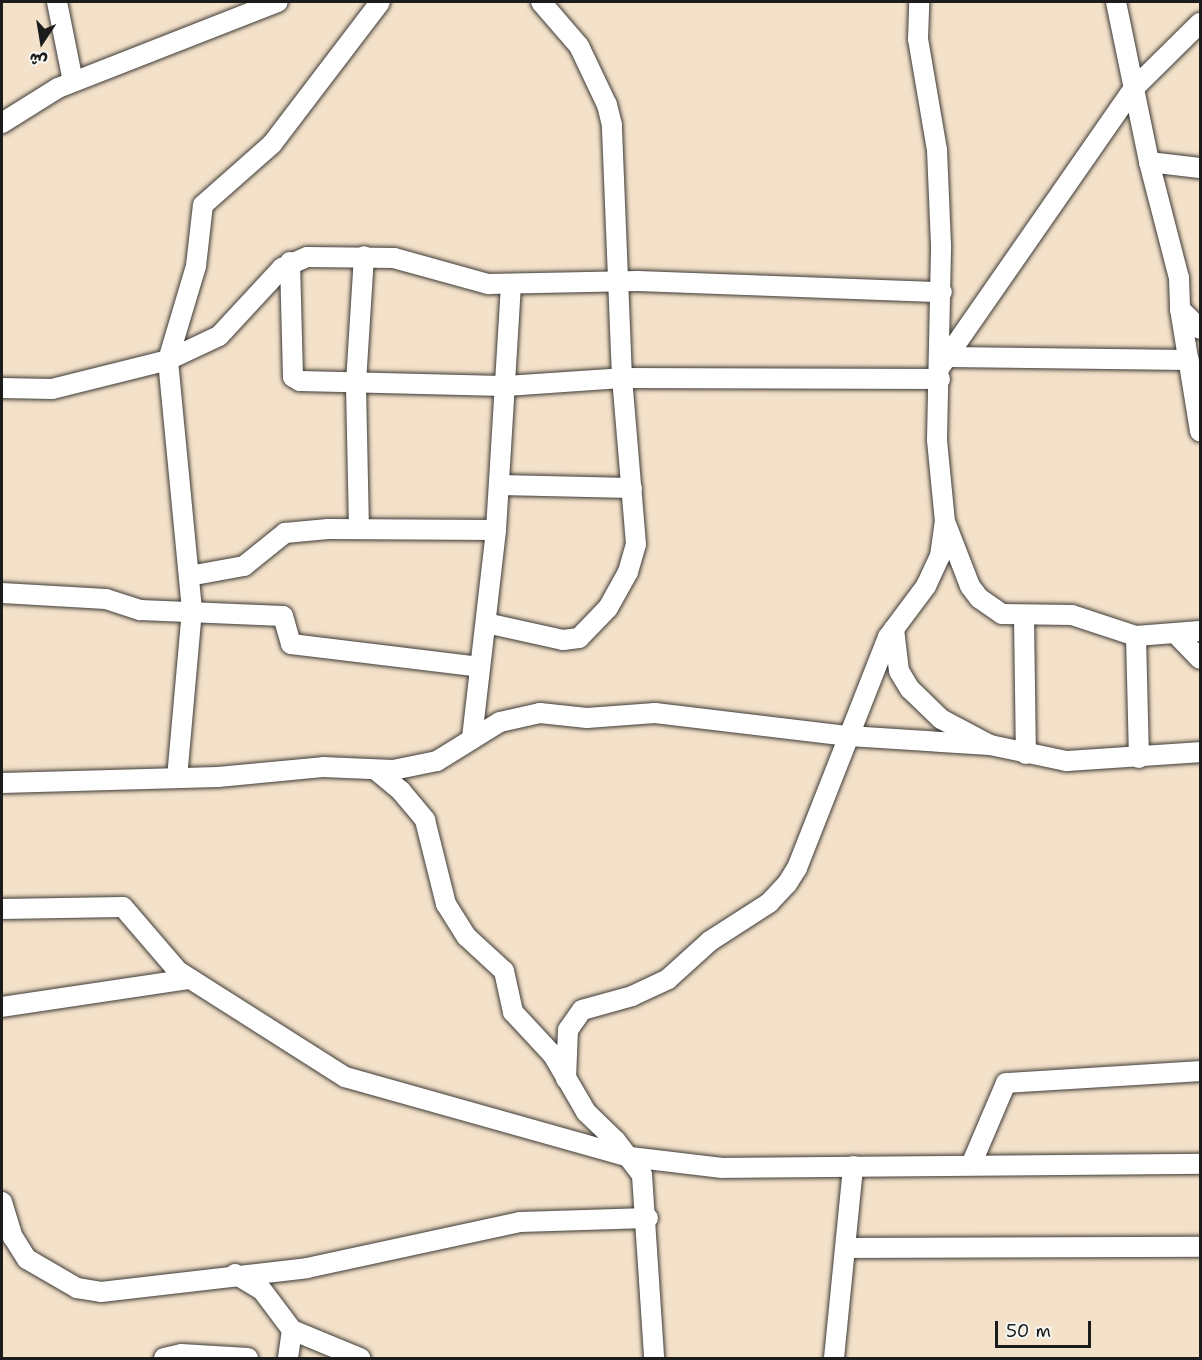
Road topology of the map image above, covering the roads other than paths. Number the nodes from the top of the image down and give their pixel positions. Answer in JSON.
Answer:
{"nodes":[{"id":1,"x":57,"y":2,"type":"edge"},
{"id":2,"x":278,"y":2,"type":"edge"},
{"id":3,"x":380,"y":2,"type":"edge"},
{"id":4,"x":541,"y":2,"type":"edge"},
{"id":5,"x":919,"y":2,"type":"edge"},
{"id":6,"x":1116,"y":2,"type":"edge"},
{"id":7,"x":1200,"y":23,"type":"edge"},
{"id":8,"x":73,"y":81,"type":"junction"},
{"id":9,"x":1134,"y":88,"type":"junction"},
{"id":10,"x":2,"y":123,"type":"edge"},
{"id":11,"x":1149,"y":162,"type":"junction"},
{"id":12,"x":1200,"y":168,"type":"edge"},
{"id":13,"x":364,"y":256,"type":"junction"},
{"id":14,"x":290,"y":262,"type":"junction"},
{"id":15,"x":620,"y":282,"type":"junction"},
{"id":16,"x":511,"y":284,"type":"junction"},
{"id":17,"x":942,"y":292,"type":"junction"},
{"id":18,"x":1180,"y":309,"type":"junction"},
{"id":19,"x":1200,"y":329,"type":"edge"},
{"id":20,"x":168,"y":360,"type":"junction"},
{"id":21,"x":1189,"y":360,"type":"junction"},
{"id":22,"x":943,"y":368,"type":"junction"},
{"id":23,"x":622,"y":378,"type":"junction"},
{"id":24,"x":356,"y":383,"type":"junction"},
{"id":25,"x":506,"y":386,"type":"junction"},
{"id":26,"x":2,"y":388,"type":"edge"},
{"id":27,"x":1200,"y":431,"type":"edge"},
{"id":28,"x":499,"y":485,"type":"junction"},
{"id":29,"x":632,"y":488,"type":"junction"},
{"id":30,"x":945,"y":522,"type":"junction"},
{"id":31,"x":359,"y":529,"type":"junction"},
{"id":32,"x":496,"y":530,"type":"junction"},
{"id":33,"x":189,"y":576,"type":"junction"},
{"id":34,"x":2,"y":593,"type":"edge"},
{"id":35,"x":192,"y":610,"type":"junction"},
{"id":36,"x":1024,"y":617,"type":"junction"},
{"id":37,"x":486,"y":623,"type":"junction"},
{"id":38,"x":894,"y":626,"type":"junction"},
{"id":39,"x":1200,"y":631,"type":"edge"},
{"id":40,"x":1177,"y":635,"type":"junction"},
{"id":41,"x":1136,"y":636,"type":"junction"},
{"id":42,"x":1200,"y":659,"type":"edge"},
{"id":43,"x":480,"y":667,"type":"junction"},
{"id":44,"x":849,"y":736,"type":"junction"},
{"id":45,"x":472,"y":738,"type":"junction"},
{"id":46,"x":990,"y":745,"type":"junction"},
{"id":47,"x":1200,"y":752,"type":"edge"},
{"id":48,"x":1026,"y":754,"type":"junction"},
{"id":49,"x":1139,"y":758,"type":"junction"},
{"id":50,"x":376,"y":770,"type":"junction"},
{"id":51,"x":177,"y":778,"type":"junction"},
{"id":52,"x":2,"y":783,"type":"edge"},
{"id":53,"x":2,"y":909,"type":"edge"},
{"id":54,"x":190,"y":979,"type":"junction"},
{"id":55,"x":2,"y":1008,"type":"edge"},
{"id":56,"x":1200,"y":1071,"type":"edge"},
{"id":57,"x":566,"y":1079,"type":"junction"},
{"id":58,"x":630,"y":1157,"type":"junction"},
{"id":59,"x":1200,"y":1164,"type":"edge"},
{"id":60,"x":971,"y":1165,"type":"junction"},
{"id":61,"x":853,"y":1166,"type":"junction"},
{"id":62,"x":2,"y":1202,"type":"edge"},
{"id":63,"x":648,"y":1218,"type":"junction"},
{"id":64,"x":1200,"y":1247,"type":"edge"},
{"id":65,"x":847,"y":1248,"type":"junction"},
{"id":66,"x":236,"y":1274,"type":"junction"},
{"id":67,"x":292,"y":1330,"type":"junction"},
{"id":68,"x":164,"y":1359,"type":"edge"},
{"id":69,"x":248,"y":1359,"type":"edge"},
{"id":70,"x":288,"y":1359,"type":"edge"},
{"id":71,"x":360,"y":1359,"type":"edge"},
{"id":72,"x":654,"y":1359,"type":"edge"},
{"id":73,"x":834,"y":1359,"type":"edge"}],
"edges":[{"from":1,"to":8,"type":"street"},
{"from":2,"to":8,"type":"street"},
{"from":3,"to":20,"type":"street"},
{"from":4,"to":15,"type":"street"},
{"from":5,"to":17,"type":"street"},
{"from":6,"to":9,"type":"street"},
{"from":7,"to":9,"type":"street"},
{"from":8,"to":10,"type":"street"},
{"from":9,"to":11,"type":"street"},
{"from":9,"to":22,"type":"street"},
{"from":11,"to":12,"type":"street"},
{"from":11,"to":18,"type":"street"},
{"from":13,"to":14,"type":"street"},
{"from":13,"to":16,"type":"street"},
{"from":13,"to":24,"type":"street"},
{"from":14,"to":20,"type":"street"},
{"from":14,"to":24,"type":"street"},
{"from":15,"to":16,"type":"street"},
{"from":15,"to":17,"type":"street"},
{"from":15,"to":23,"type":"street"},
{"from":16,"to":25,"type":"street"},
{"from":17,"to":22,"type":"street"},
{"from":18,"to":19,"type":"street"},
{"from":18,"to":21,"type":"street"},
{"from":20,"to":26,"type":"street"},
{"from":20,"to":33,"type":"street"},
{"from":21,"to":22,"type":"street"},
{"from":21,"to":27,"type":"street"},
{"from":22,"to":23,"type":"street"},
{"from":22,"to":30,"type":"street"},
{"from":23,"to":25,"type":"street"},
{"from":23,"to":29,"type":"street"},
{"from":24,"to":25,"type":"street"},
{"from":24,"to":31,"type":"street"},
{"from":25,"to":28,"type":"street"},
{"from":28,"to":29,"type":"street"},
{"from":28,"to":32,"type":"street"},
{"from":29,"to":37,"type":"street"},
{"from":30,"to":36,"type":"street"},
{"from":30,"to":38,"type":"street"},
{"from":31,"to":32,"type":"street"},
{"from":31,"to":33,"type":"street"},
{"from":32,"to":37,"type":"street"},
{"from":33,"to":35,"type":"street"},
{"from":34,"to":35,"type":"street"},
{"from":35,"to":43,"type":"street"},
{"from":35,"to":51,"type":"street"},
{"from":36,"to":41,"type":"street"},
{"from":36,"to":48,"type":"street"},
{"from":37,"to":43,"type":"street"},
{"from":38,"to":44,"type":"street"},
{"from":38,"to":46,"type":"street"},
{"from":39,"to":40,"type":"street"},
{"from":40,"to":41,"type":"street"},
{"from":40,"to":42,"type":"street"},
{"from":41,"to":49,"type":"street"},
{"from":43,"to":45,"type":"street"},
{"from":44,"to":45,"type":"street"},
{"from":44,"to":46,"type":"street"},
{"from":44,"to":57,"type":"street"},
{"from":45,"to":50,"type":"street"},
{"from":46,"to":48,"type":"street"},
{"from":47,"to":49,"type":"street"},
{"from":48,"to":49,"type":"street"},
{"from":50,"to":51,"type":"street"},
{"from":50,"to":57,"type":"street"},
{"from":51,"to":52,"type":"street"},
{"from":53,"to":54,"type":"street"},
{"from":54,"to":55,"type":"street"},
{"from":54,"to":58,"type":"street"},
{"from":56,"to":60,"type":"street"},
{"from":57,"to":58,"type":"street"},
{"from":58,"to":61,"type":"street"},
{"from":58,"to":63,"type":"street"},
{"from":59,"to":60,"type":"street"},
{"from":60,"to":61,"type":"street"},
{"from":61,"to":65,"type":"street"},
{"from":62,"to":66,"type":"street"},
{"from":63,"to":66,"type":"street"},
{"from":63,"to":72,"type":"street"},
{"from":64,"to":65,"type":"street"},
{"from":65,"to":73,"type":"street"},
{"from":66,"to":67,"type":"street"},
{"from":67,"to":70,"type":"street"},
{"from":67,"to":71,"type":"street"},
{"from":68,"to":69,"type":"street"}]}
